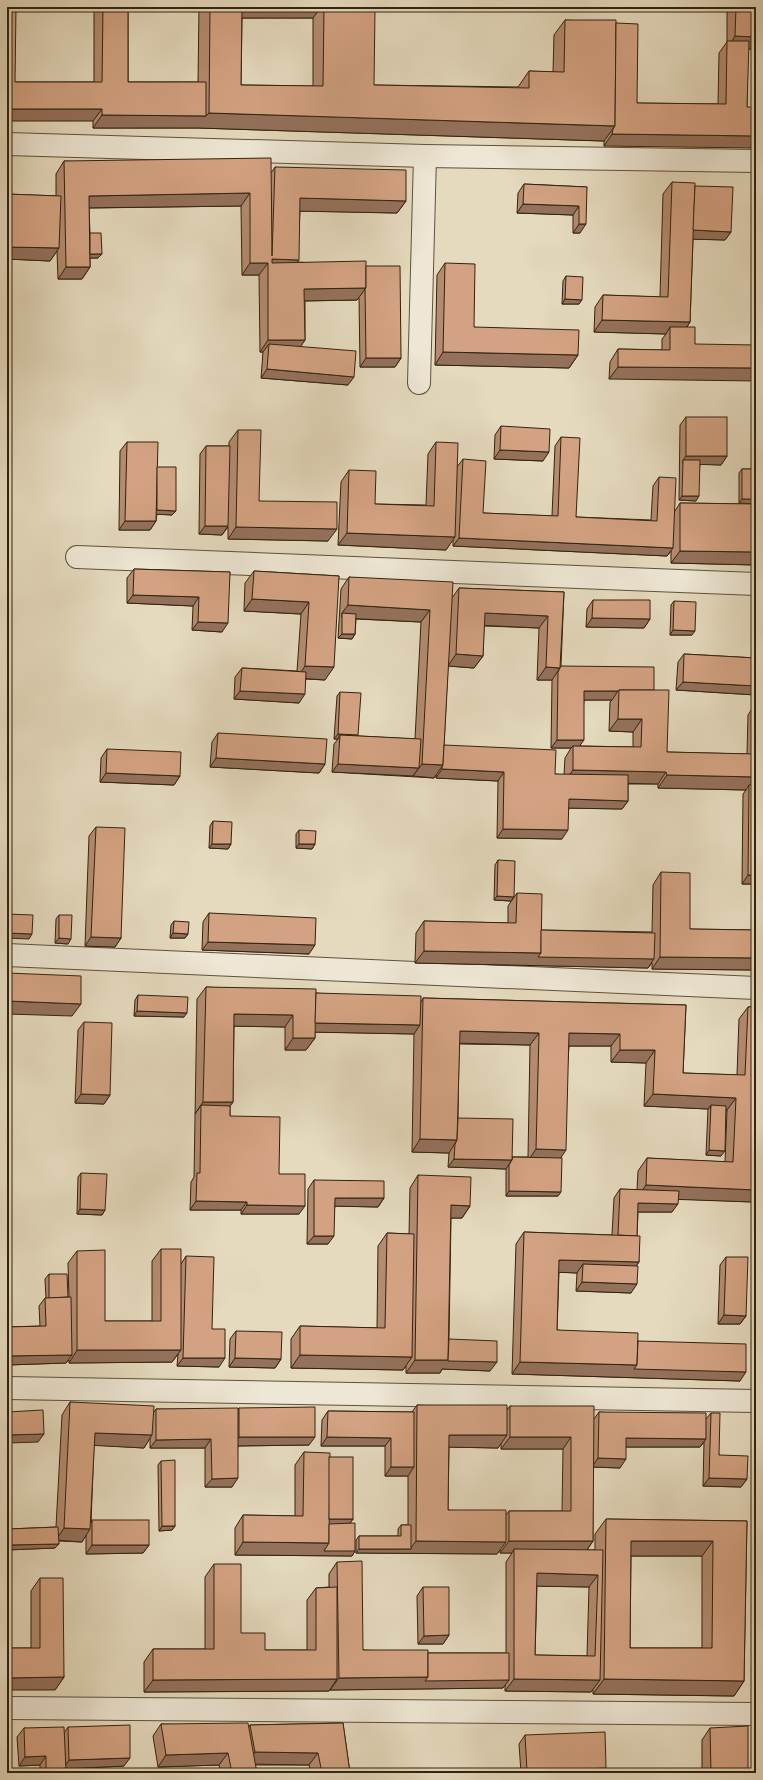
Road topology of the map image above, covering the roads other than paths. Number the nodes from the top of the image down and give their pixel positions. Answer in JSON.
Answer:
{"nodes":[{"id":1,"x":7,"y":144,"type":"edge"},
{"id":2,"x":425,"y":156,"type":"junction"},
{"id":3,"x":756,"y":161,"type":"edge"},
{"id":4,"x":419,"y":383,"type":"dead end"},
{"id":5,"x":77,"y":556,"type":"dead end"},
{"id":6,"x":756,"y":584,"type":"edge"},
{"id":7,"x":7,"y":955,"type":"edge"},
{"id":8,"x":756,"y":988,"type":"edge"},
{"id":9,"x":7,"y":1388,"type":"edge"},
{"id":10,"x":756,"y":1401,"type":"edge"},
{"id":11,"x":7,"y":1708,"type":"edge"},
{"id":12,"x":756,"y":1714,"type":"edge"}],
"edges":[{"from":1,"to":2,"type":"street"},
{"from":2,"to":3,"type":"street"},
{"from":2,"to":4,"type":"street"},
{"from":5,"to":6,"type":"street"},
{"from":7,"to":8,"type":"street"},
{"from":9,"to":10,"type":"street"},
{"from":11,"to":12,"type":"street"}]}
